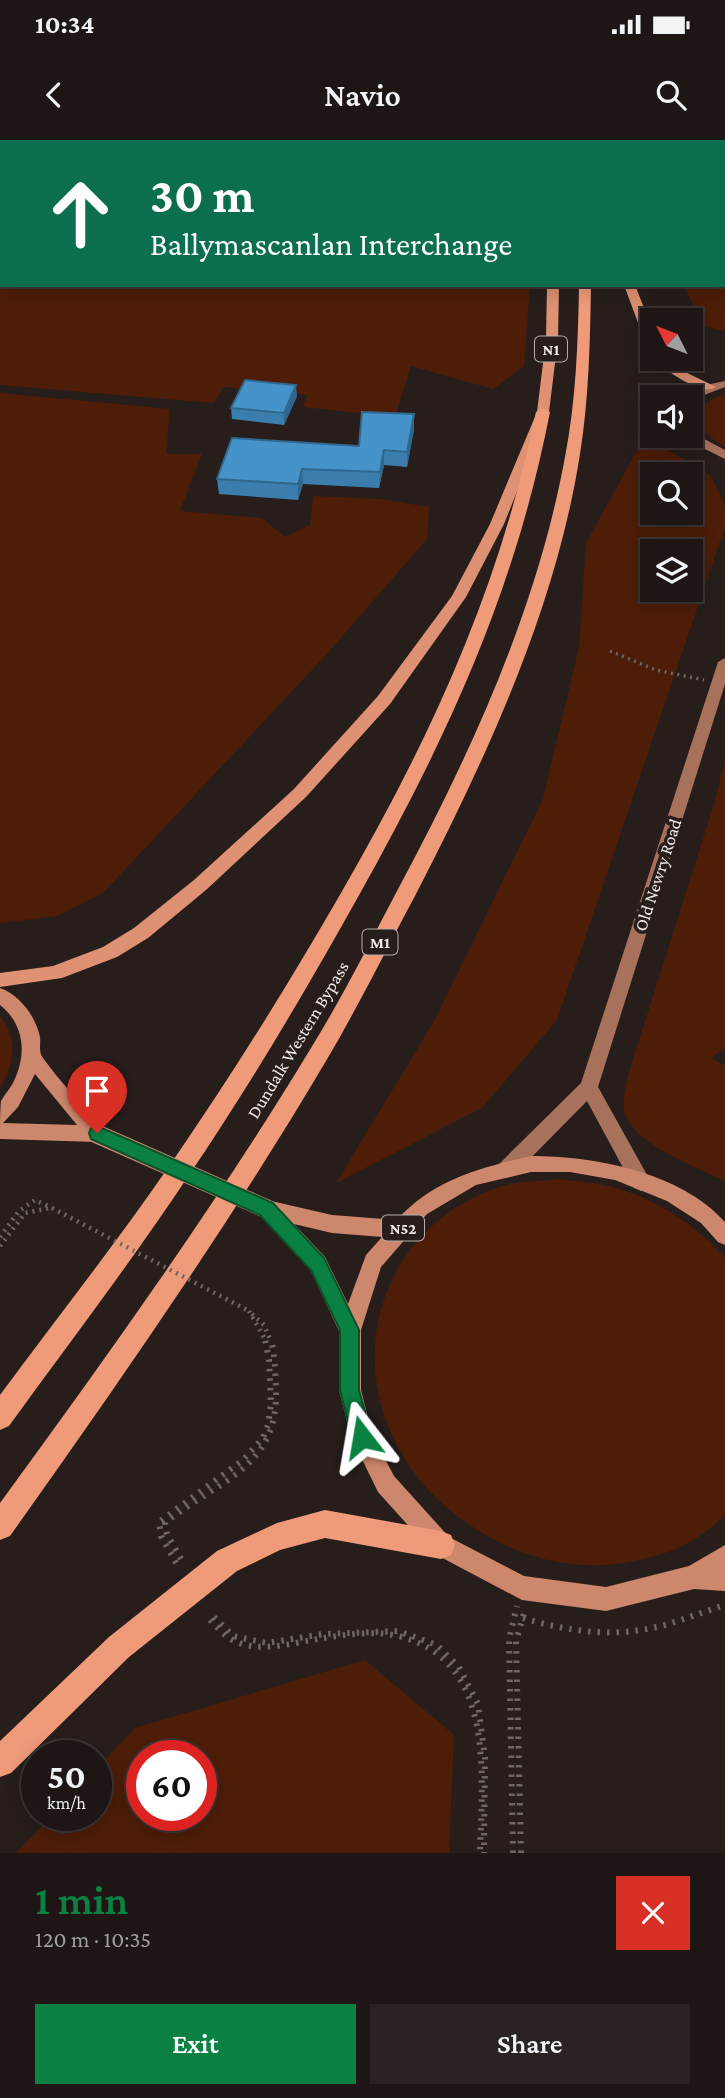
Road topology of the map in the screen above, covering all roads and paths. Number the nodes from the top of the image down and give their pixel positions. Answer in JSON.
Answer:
{"nodes":[{"id":1,"x":553,"y":287,"type":"edge"},
{"id":2,"x":585,"y":287,"type":"edge"},
{"id":3,"x":630,"y":287,"type":"edge"},
{"id":4,"x":640,"y":313,"type":"edge"},
{"id":5,"x":675,"y":371,"type":"edge"},
{"id":6,"x":725,"y":384,"type":"edge"},
{"id":7,"x":710,"y":387,"type":"junction"},
{"id":8,"x":703,"y":391,"type":"edge"},
{"id":9,"x":543,"y":412,"type":"junction"},
{"id":10,"x":703,"y":444,"type":"edge"},
{"id":11,"x":725,"y":454,"type":"edge"},
{"id":12,"x":610,"y":650,"type":"dead end"},
{"id":13,"x":725,"y":662,"type":"edge"},
{"id":14,"x":719,"y":683,"type":"junction"},
{"id":15,"x":0,"y":980,"type":"edge"},
{"id":16,"x":0,"y":995,"type":"edge"},
{"id":17,"x":32,"y":1057,"type":"junction"},
{"id":18,"x":589,"y":1087,"type":"junction"},
{"id":19,"x":0,"y":1116,"type":"edge"},
{"id":20,"x":0,"y":1131,"type":"edge"},
{"id":21,"x":97,"y":1133,"type":"junction"},
{"id":22,"x":506,"y":1170,"type":"junction"},
{"id":23,"x":641,"y":1182,"type":"junction"},
{"id":24,"x":52,"y":1209,"type":"junction"},
{"id":25,"x":267,"y":1209,"type":"junction"},
{"id":26,"x":716,"y":1217,"type":"edge"},
{"id":27,"x":402,"y":1229,"type":"junction"},
{"id":28,"x":725,"y":1236,"type":"edge"},
{"id":29,"x":0,"y":1237,"type":"edge"},
{"id":30,"x":0,"y":1246,"type":"edge"},
{"id":31,"x":350,"y":1330,"type":"junction"},
{"id":32,"x":0,"y":1417,"type":"edge"},
{"id":33,"x":0,"y":1526,"type":"edge"},
{"id":34,"x":441,"y":1545,"type":"junction"},
{"id":35,"x":725,"y":1557,"type":"edge"},
{"id":36,"x":179,"y":1561,"type":"dead end"},
{"id":37,"x":694,"y":1577,"type":"junction"},
{"id":38,"x":725,"y":1579,"type":"edge"},
{"id":39,"x":522,"y":1588,"type":"junction"},
{"id":40,"x":725,"y":1605,"type":"edge"},
{"id":41,"x":212,"y":1618,"type":"dead end"},
{"id":42,"x":0,"y":1762,"type":"edge"},
{"id":43,"x":482,"y":1853,"type":"edge"},
{"id":44,"x":513,"y":1853,"type":"edge"},
{"id":45,"x":520,"y":1853,"type":"edge"}],
"edges":[{"from":1,"to":9,"type":"highway","number":"N1"},
{"from":2,"to":33,"type":"highway","name":"Dundalk Western Bypass","number":"M1"},
{"from":3,"to":4,"type":"highway"},
{"from":5,"to":7,"type":"highway"},
{"from":6,"to":7,"type":"main road"},
{"from":7,"to":8,"type":"main road"},
{"from":9,"to":15,"type":"highway"},
{"from":9,"to":32,"type":"highway","name":"Dundalk Western Bypass"},
{"from":10,"to":11,"type":"main road"},
{"from":12,"to":14,"type":"path"},
{"from":13,"to":14,"type":"main road","name":"Old Newry Road"},
{"from":14,"to":18,"type":"main road","name":"Old Newry Road"},
{"from":16,"to":17,"type":"main road","number":"N52"},
{"from":17,"to":19,"type":"main road","number":"N52"},
{"from":17,"to":21,"type":"main road","number":"N52"},
{"from":18,"to":22,"type":"main road","name":"Old Newry Road"},
{"from":18,"to":23,"type":"main road"},
{"from":20,"to":21,"type":"main road","number":"N52"},
{"from":21,"to":25,"type":"main road","number":"N52","bridge":true},
{"from":22,"to":23,"type":"main road","number":"N52"},
{"from":22,"to":27,"type":"main road","number":"N52"},
{"from":23,"to":26,"type":"main road","number":"N52"},
{"from":24,"to":29,"type":"path"},
{"from":24,"to":30,"type":"path"},
{"from":24,"to":36,"type":"path","bridge":true},
{"from":25,"to":27,"type":"main road","number":"N52"},
{"from":25,"to":31,"type":"main road","number":"N52"},
{"from":26,"to":28,"type":"main road","number":"N52"},
{"from":27,"to":31,"type":"main road","number":"N52"},
{"from":31,"to":34,"type":"main road","number":"N52"},
{"from":34,"to":39,"type":"main road","number":"N52"},
{"from":34,"to":42,"type":"highway"},
{"from":35,"to":37,"type":"main road","number":"N52"},
{"from":37,"to":38,"type":"main road","number":"N52"},
{"from":37,"to":39,"type":"main road","number":"N52"},
{"from":39,"to":44,"type":"path"},
{"from":40,"to":45,"type":"path"},
{"from":41,"to":43,"type":"path"}]}
